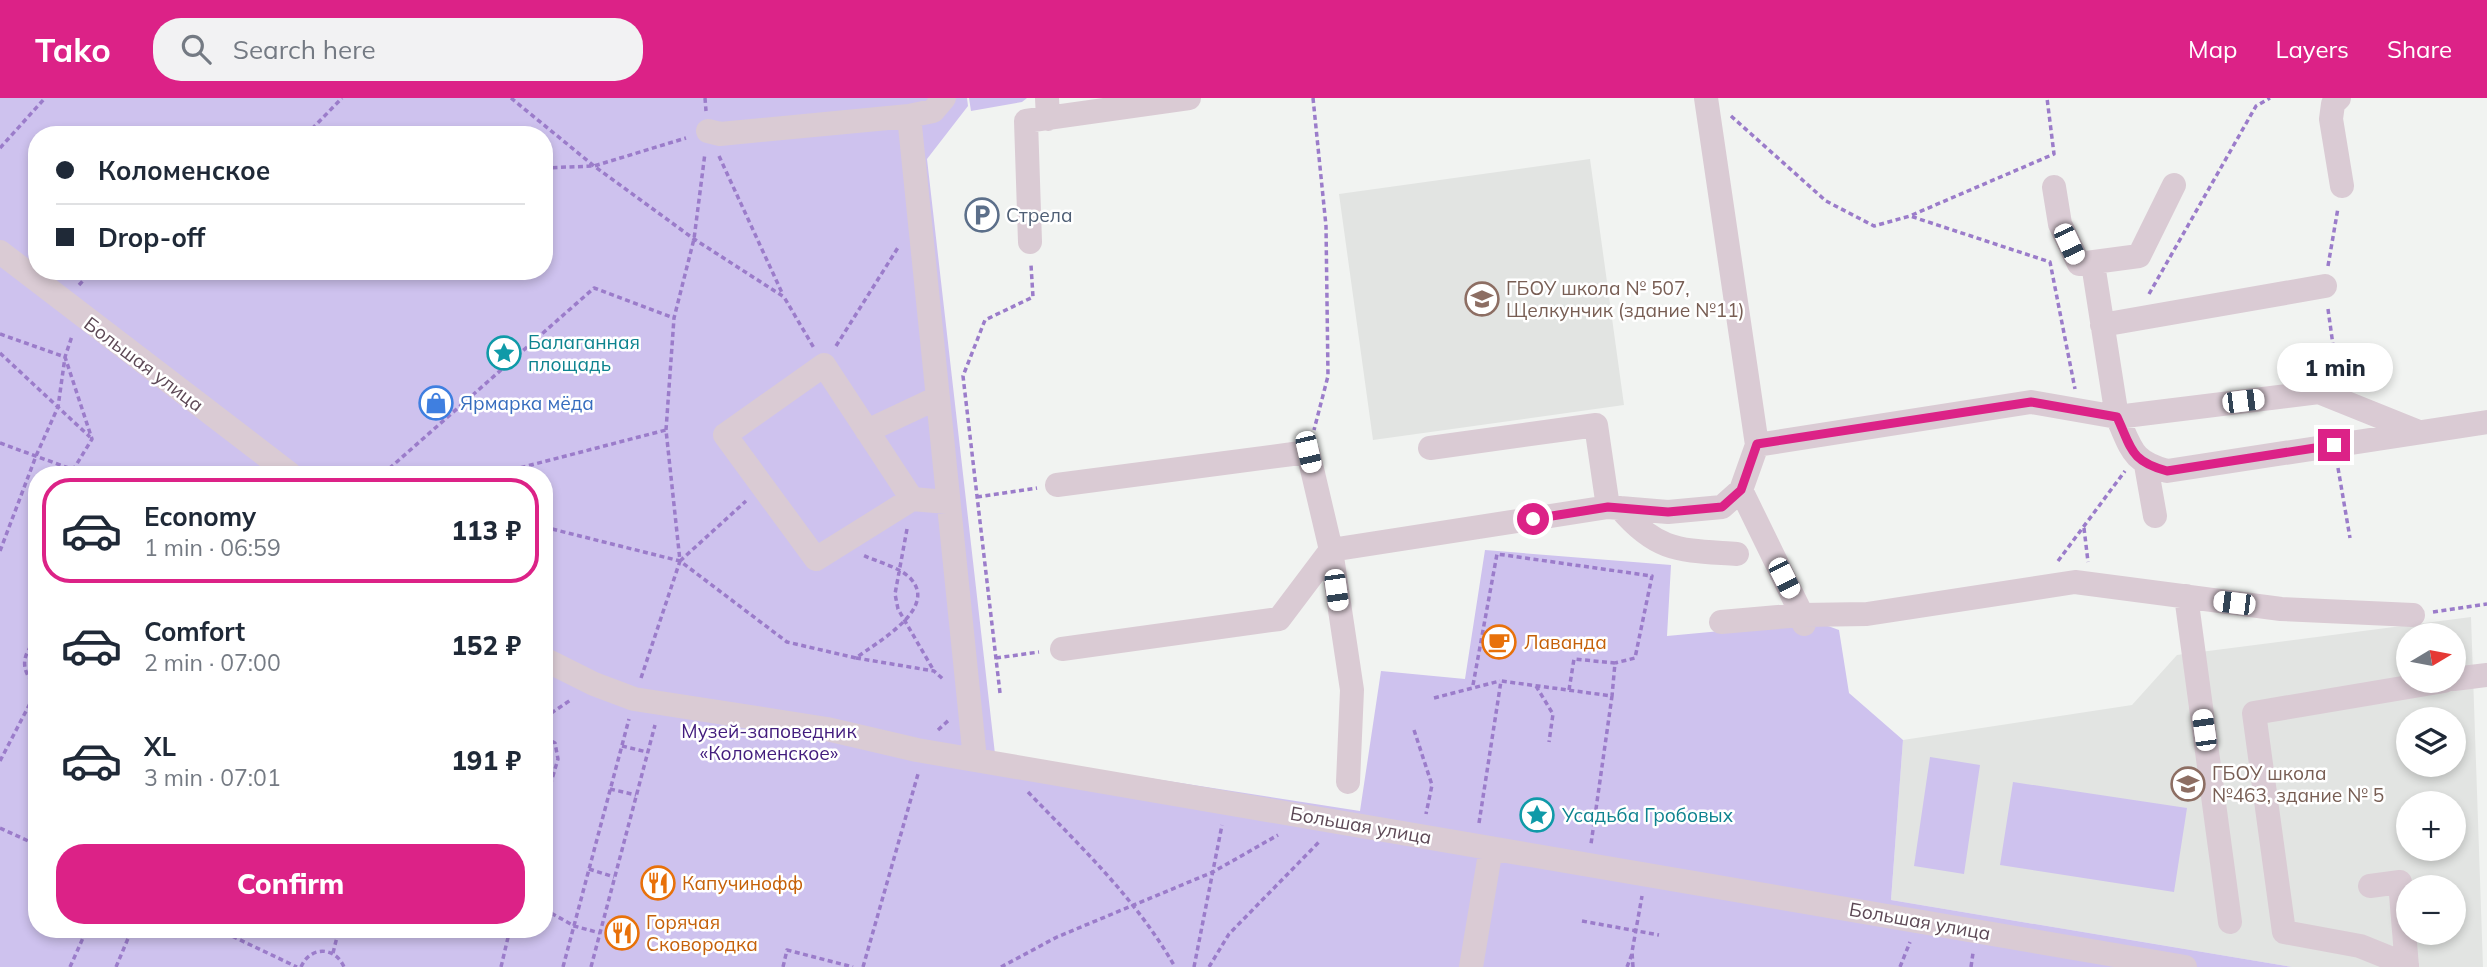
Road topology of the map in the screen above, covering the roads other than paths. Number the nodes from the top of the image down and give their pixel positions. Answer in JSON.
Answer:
{"nodes":[{"id":1,"x":944,"y":98,"type":"edge"},
{"id":2,"x":1189,"y":98,"type":"edge"},
{"id":3,"x":1706,"y":98,"type":"edge"},
{"id":4,"x":2339,"y":98,"type":"edge"},
{"id":5,"x":1047,"y":109,"type":"edge"},
{"id":6,"x":909,"y":116,"type":"junction"},
{"id":7,"x":708,"y":131,"type":"road end"},
{"id":8,"x":2174,"y":186,"type":"dead end"},
{"id":9,"x":2342,"y":186,"type":"road end"},
{"id":10,"x":2054,"y":187,"type":"dead end"},
{"id":11,"x":1030,"y":242,"type":"road end"},
{"id":12,"x":0,"y":252,"type":"edge"},
{"id":13,"x":2093,"y":264,"type":"junction"},
{"id":14,"x":28,"y":273,"type":"edge"},
{"id":15,"x":37,"y":280,"type":"edge"},
{"id":16,"x":2326,"y":291,"type":"road end"},
{"id":17,"x":2102,"y":325,"type":"junction"},
{"id":18,"x":937,"y":398,"type":"junction"},
{"id":19,"x":2117,"y":417,"type":"junction"},
{"id":20,"x":2487,"y":422,"type":"edge"},
{"id":21,"x":867,"y":431,"type":"junction"},
{"id":22,"x":2416,"y":431,"type":"junction"},
{"id":23,"x":1757,"y":444,"type":"junction"},
{"id":24,"x":1430,"y":448,"type":"dead end"},
{"id":25,"x":2141,"y":461,"type":"junction"},
{"id":26,"x":280,"y":466,"type":"edge"},
{"id":27,"x":1057,"y":485,"type":"road end"},
{"id":28,"x":1741,"y":490,"type":"junction"},
{"id":29,"x":912,"y":499,"type":"junction"},
{"id":30,"x":947,"y":502,"type":"junction"},
{"id":31,"x":1614,"y":508,"type":"junction"},
{"id":32,"x":2155,"y":516,"type":"dead end"},
{"id":33,"x":1331,"y":550,"type":"junction"},
{"id":34,"x":1737,"y":554,"type":"dead end"},
{"id":35,"x":2186,"y":596,"type":"junction"},
{"id":36,"x":2413,"y":615,"type":"road end"},
{"id":37,"x":1803,"y":619,"type":"junction"},
{"id":38,"x":1721,"y":622,"type":"dead end"},
{"id":39,"x":1062,"y":649,"type":"road end"},
{"id":40,"x":553,"y":664,"type":"edge"},
{"id":41,"x":2487,"y":675,"type":"edge"},
{"id":42,"x":2466,"y":678,"type":"edge"},
{"id":43,"x":2396,"y":689,"type":"edge"},
{"id":44,"x":975,"y":759,"type":"junction"},
{"id":45,"x":1348,"y":782,"type":"dead end"},
{"id":46,"x":1485,"y":847,"type":"junction"},
{"id":47,"x":2396,"y":883,"type":"edge"},
{"id":48,"x":2370,"y":886,"type":"dead end"},
{"id":49,"x":2230,"y":922,"type":"dead end"},
{"id":50,"x":2407,"y":945,"type":"edge"},
{"id":51,"x":2407,"y":966,"type":"edge"},
{"id":52,"x":1471,"y":967,"type":"edge"},
{"id":53,"x":2185,"y":967,"type":"edge"}],
"edges":[{"from":1,"to":6,"type":"street"},
{"from":2,"to":5,"type":"street"},
{"from":3,"to":23,"type":"street"},
{"from":4,"to":9,"type":"street"},
{"from":5,"to":11,"type":"street"},
{"from":6,"to":7,"type":"street"},
{"from":6,"to":18,"type":"street"},
{"from":8,"to":13,"type":"street"},
{"from":10,"to":13,"type":"street"},
{"from":12,"to":14,"type":"street","name":"Большая улица"},
{"from":13,"to":17,"type":"street"},
{"from":15,"to":26,"type":"street","name":"Большая улица"},
{"from":16,"to":17,"type":"street"},
{"from":17,"to":19,"type":"street"},
{"from":18,"to":21,"type":"street"},
{"from":18,"to":30,"type":"street"},
{"from":19,"to":22,"type":"street"},
{"from":19,"to":23,"type":"street"},
{"from":19,"to":25,"type":"street"},
{"from":20,"to":22,"type":"street"},
{"from":21,"to":29,"type":"street"},
{"from":21,"to":29,"type":"street"},
{"from":22,"to":25,"type":"street"},
{"from":23,"to":28,"type":"street"},
{"from":24,"to":31,"type":"street"},
{"from":25,"to":32,"type":"street"},
{"from":27,"to":33,"type":"street"},
{"from":28,"to":31,"type":"street"},
{"from":28,"to":37,"type":"street"},
{"from":29,"to":30,"type":"street"},
{"from":30,"to":44,"type":"street"},
{"from":31,"to":33,"type":"street"},
{"from":31,"to":34,"type":"street"},
{"from":33,"to":39,"type":"street"},
{"from":33,"to":45,"type":"street"},
{"from":35,"to":36,"type":"street"},
{"from":35,"to":37,"type":"street"},
{"from":35,"to":49,"type":"street"},
{"from":37,"to":38,"type":"street"},
{"from":40,"to":44,"type":"street","name":"Большая улица"},
{"from":41,"to":42,"type":"street"},
{"from":43,"to":51,"type":"street"},
{"from":44,"to":46,"type":"street","name":"Большая улица"},
{"from":46,"to":52,"type":"street"},
{"from":46,"to":53,"type":"street","name":"Большая улица"},
{"from":47,"to":48,"type":"street"},
{"from":50,"to":51,"type":"street"}]}
